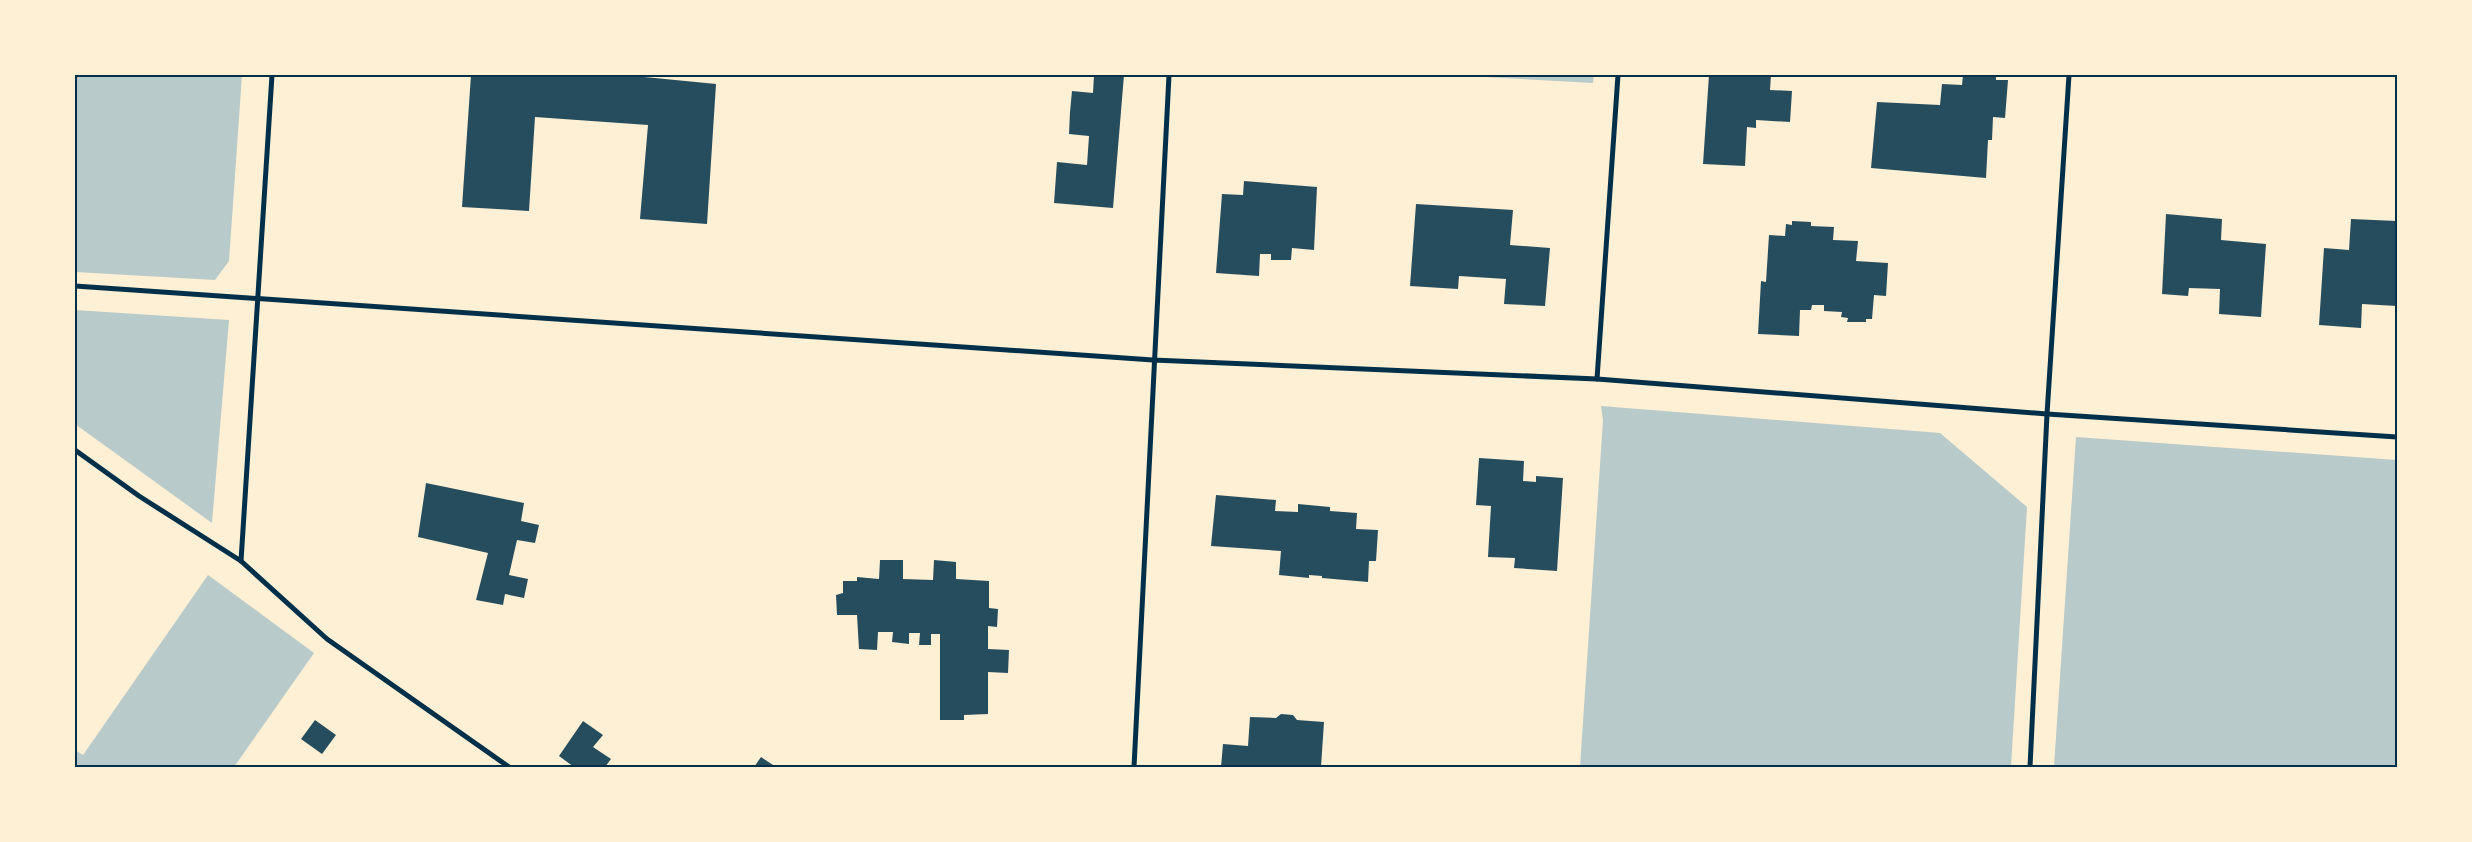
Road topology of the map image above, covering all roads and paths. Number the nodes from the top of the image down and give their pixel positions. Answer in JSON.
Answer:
{"nodes":[{"id":1,"x":272,"y":75,"type":"edge"},
{"id":2,"x":1169,"y":75,"type":"edge"},
{"id":3,"x":1618,"y":75,"type":"edge"},
{"id":4,"x":2069,"y":75,"type":"edge"},
{"id":5,"x":75,"y":286,"type":"edge"},
{"id":6,"x":258,"y":297,"type":"junction"},
{"id":7,"x":1153,"y":360,"type":"junction"},
{"id":8,"x":1597,"y":379,"type":"junction"},
{"id":9,"x":2047,"y":414,"type":"junction"},
{"id":10,"x":2397,"y":437,"type":"edge"},
{"id":11,"x":75,"y":450,"type":"edge"},
{"id":12,"x":241,"y":561,"type":"junction"},
{"id":13,"x":509,"y":767,"type":"edge"},
{"id":14,"x":1134,"y":767,"type":"edge"},
{"id":15,"x":2030,"y":767,"type":"edge"}],
"edges":[{"from":1,"to":6,"type":"street"},
{"from":2,"to":7,"type":"street"},
{"from":3,"to":8,"type":"street"},
{"from":4,"to":9,"type":"street"},
{"from":5,"to":6,"type":"street"},
{"from":6,"to":7,"type":"street"},
{"from":6,"to":12,"type":"street"},
{"from":7,"to":8,"type":"street"},
{"from":7,"to":14,"type":"street"},
{"from":8,"to":9,"type":"street"},
{"from":9,"to":10,"type":"street"},
{"from":9,"to":15,"type":"street"},
{"from":11,"to":12,"type":"street"},
{"from":12,"to":13,"type":"street"}]}
